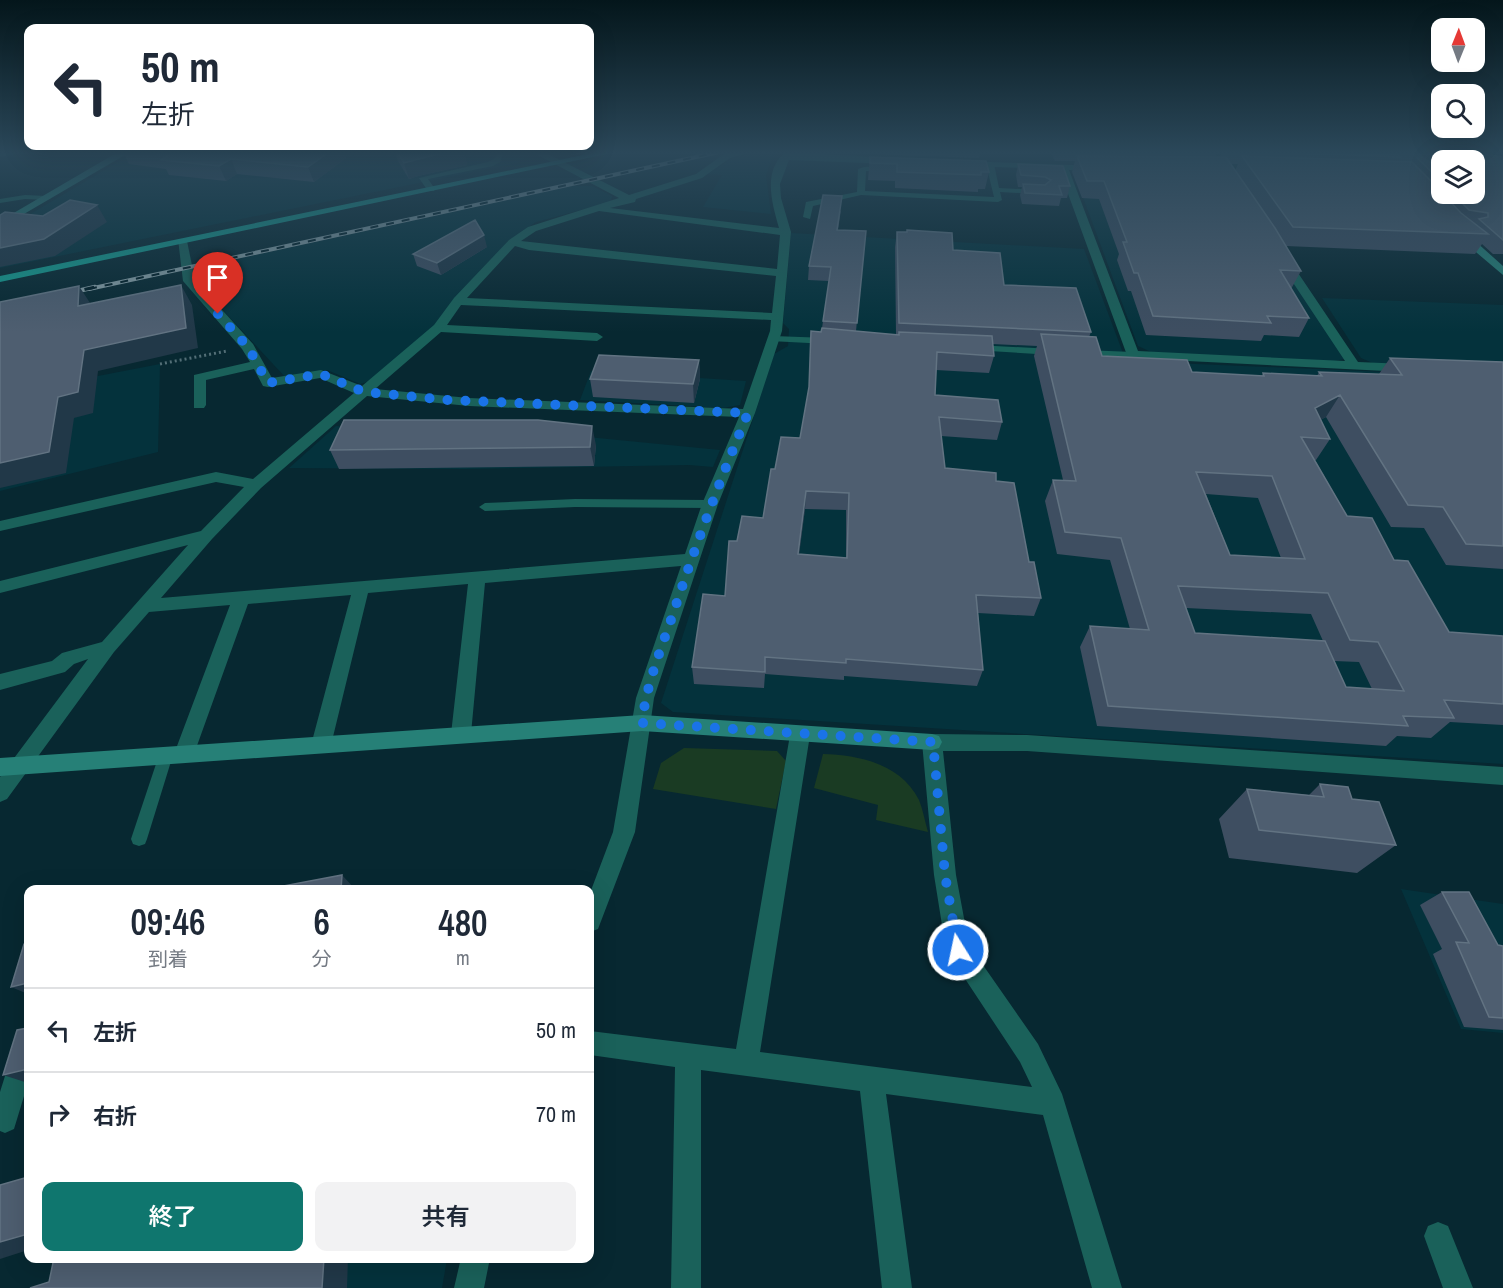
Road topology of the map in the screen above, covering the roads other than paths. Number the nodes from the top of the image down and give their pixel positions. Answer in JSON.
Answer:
{"nodes":[{"id":1,"x":22,"y":212,"type":"edge"},
{"id":2,"x":320,"y":212,"type":"edge"},
{"id":3,"x":585,"y":212,"type":"edge"},
{"id":4,"x":607,"y":212,"type":"edge"},
{"id":5,"x":780,"y":212,"type":"edge"},
{"id":6,"x":808,"y":212,"type":"edge"},
{"id":7,"x":1080,"y":212,"type":"edge"},
{"id":8,"x":807,"y":217,"type":"dead end"},
{"id":9,"x":0,"y":225,"type":"edge"},
{"id":10,"x":1455,"y":228,"type":"joint"},
{"id":11,"x":1468,"y":229,"type":"edge"},
{"id":12,"x":786,"y":232,"type":"junction"},
{"id":13,"x":182,"y":241,"type":"junction"},
{"id":14,"x":513,"y":242,"type":"junction"},
{"id":15,"x":1276,"y":247,"type":"edge"},
{"id":16,"x":1502,"y":270,"type":"edge"},
{"id":17,"x":782,"y":273,"type":"junction"},
{"id":18,"x":0,"y":279,"type":"edge"},
{"id":19,"x":458,"y":301,"type":"junction"},
{"id":20,"x":777,"y":317,"type":"junction"},
{"id":21,"x":438,"y":328,"type":"junction"},
{"id":22,"x":597,"y":337,"type":"dead end"},
{"id":23,"x":773,"y":339,"type":"junction"},
{"id":24,"x":843,"y":342,"type":"edge"},
{"id":25,"x":959,"y":347,"type":"edge"},
{"id":26,"x":1061,"y":352,"type":"edge"},
{"id":27,"x":1072,"y":352,"type":"edge"},
{"id":28,"x":1133,"y":355,"type":"junction"},
{"id":29,"x":258,"y":364,"type":"junction"},
{"id":30,"x":1354,"y":365,"type":"junction"},
{"id":31,"x":1423,"y":369,"type":"edge"},
{"id":32,"x":364,"y":392,"type":"junction"},
{"id":33,"x":200,"y":405,"type":"dead end"},
{"id":34,"x":748,"y":413,"type":"junction"},
{"id":35,"x":256,"y":484,"type":"junction"},
{"id":36,"x":710,"y":504,"type":"junction"},
{"id":37,"x":485,"y":507,"type":"dead end"},
{"id":38,"x":0,"y":526,"type":"edge"},
{"id":39,"x":210,"y":537,"type":"junction"},
{"id":40,"x":691,"y":559,"type":"junction"},
{"id":41,"x":477,"y":579,"type":"junction"},
{"id":42,"x":0,"y":587,"type":"edge"},
{"id":43,"x":361,"y":588,"type":"junction"},
{"id":44,"x":241,"y":598,"type":"junction"},
{"id":45,"x":146,"y":606,"type":"junction"},
{"id":46,"x":108,"y":647,"type":"junction"},
{"id":47,"x":0,"y":682,"type":"edge"},
{"id":48,"x":642,"y":723,"type":"junction"},
{"id":49,"x":461,"y":734,"type":"junction"},
{"id":50,"x":801,"y":735,"type":"junction"},
{"id":51,"x":933,"y":742,"type":"junction"},
{"id":52,"x":321,"y":745,"type":"junction"},
{"id":53,"x":175,"y":755,"type":"junction"},
{"id":54,"x":22,"y":765,"type":"junction"},
{"id":55,"x":0,"y":767,"type":"edge"},
{"id":56,"x":1503,"y":776,"type":"edge"},
{"id":57,"x":0,"y":793,"type":"edge"},
{"id":58,"x":139,"y":839,"type":"dead end"},
{"id":59,"x":594,"y":903,"type":"edge"},
{"id":60,"x":594,"y":1044,"type":"edge"},
{"id":61,"x":24,"y":1054,"type":"edge"},
{"id":62,"x":688,"y":1056,"type":"junction"},
{"id":63,"x":746,"y":1062,"type":"junction"},
{"id":64,"x":872,"y":1079,"type":"junction"},
{"id":65,"x":1053,"y":1103,"type":"junction"},
{"id":66,"x":5,"y":1120,"type":"dead end"},
{"id":67,"x":1438,"y":1236,"type":"dead end"},
{"id":68,"x":475,"y":1263,"type":"edge"},
{"id":69,"x":469,"y":1288,"type":"edge"},
{"id":70,"x":686,"y":1288,"type":"edge"},
{"id":71,"x":897,"y":1288,"type":"edge"},
{"id":72,"x":1107,"y":1288,"type":"edge"},
{"id":73,"x":1458,"y":1288,"type":"edge"}],
"edges":[{"from":1,"to":9,"type":"street"},
{"from":2,"to":13,"type":"main road"},
{"from":3,"to":14,"type":"street"},
{"from":4,"to":12,"type":"street"},
{"from":5,"to":12,"type":"street"},
{"from":6,"to":8,"type":"lane"},
{"from":7,"to":28,"type":"street"},
{"from":10,"to":11,"type":"lane"},
{"from":10,"to":16,"type":"street"},
{"from":12,"to":17,"type":"street"},
{"from":13,"to":18,"type":"main road"},
{"from":13,"to":29,"type":"street"},
{"from":14,"to":17,"type":"street"},
{"from":14,"to":19,"type":"street"},
{"from":15,"to":30,"type":"street"},
{"from":17,"to":20,"type":"street"},
{"from":19,"to":20,"type":"street"},
{"from":19,"to":21,"type":"street"},
{"from":20,"to":23,"type":"street"},
{"from":21,"to":22,"type":"street"},
{"from":21,"to":32,"type":"street"},
{"from":23,"to":24,"type":"lane"},
{"from":23,"to":34,"type":"street"},
{"from":25,"to":26,"type":"lane"},
{"from":27,"to":28,"type":"lane"},
{"from":28,"to":30,"type":"street"},
{"from":29,"to":32,"type":"street"},
{"from":29,"to":33,"type":"street"},
{"from":30,"to":31,"type":"street"},
{"from":32,"to":34,"type":"street"},
{"from":32,"to":35,"type":"street"},
{"from":34,"to":36,"type":"street"},
{"from":35,"to":38,"type":"street"},
{"from":35,"to":39,"type":"street"},
{"from":36,"to":37,"type":"lane"},
{"from":36,"to":40,"type":"street"},
{"from":39,"to":42,"type":"street"},
{"from":39,"to":45,"type":"street"},
{"from":40,"to":41,"type":"street"},
{"from":40,"to":48,"type":"street"},
{"from":41,"to":43,"type":"street"},
{"from":41,"to":49,"type":"street"},
{"from":43,"to":44,"type":"street"},
{"from":43,"to":52,"type":"street"},
{"from":44,"to":45,"type":"street"},
{"from":44,"to":53,"type":"street"},
{"from":45,"to":46,"type":"street"},
{"from":46,"to":47,"type":"street"},
{"from":46,"to":54,"type":"street"},
{"from":48,"to":49,"type":"street"},
{"from":48,"to":50,"type":"street"},
{"from":48,"to":59,"type":"street"},
{"from":49,"to":52,"type":"street"},
{"from":50,"to":51,"type":"street"},
{"from":50,"to":63,"type":"street"},
{"from":51,"to":56,"type":"street"},
{"from":51,"to":65,"type":"street"},
{"from":52,"to":53,"type":"street"},
{"from":53,"to":54,"type":"street"},
{"from":53,"to":58,"type":"lane"},
{"from":54,"to":55,"type":"street"},
{"from":54,"to":57,"type":"street"},
{"from":60,"to":62,"type":"street"},
{"from":61,"to":66,"type":"street"},
{"from":62,"to":63,"type":"street"},
{"from":62,"to":70,"type":"street"},
{"from":63,"to":64,"type":"street"},
{"from":64,"to":65,"type":"street"},
{"from":64,"to":71,"type":"street"},
{"from":65,"to":72,"type":"street"},
{"from":67,"to":73,"type":"street"},
{"from":68,"to":69,"type":"street"}]}
